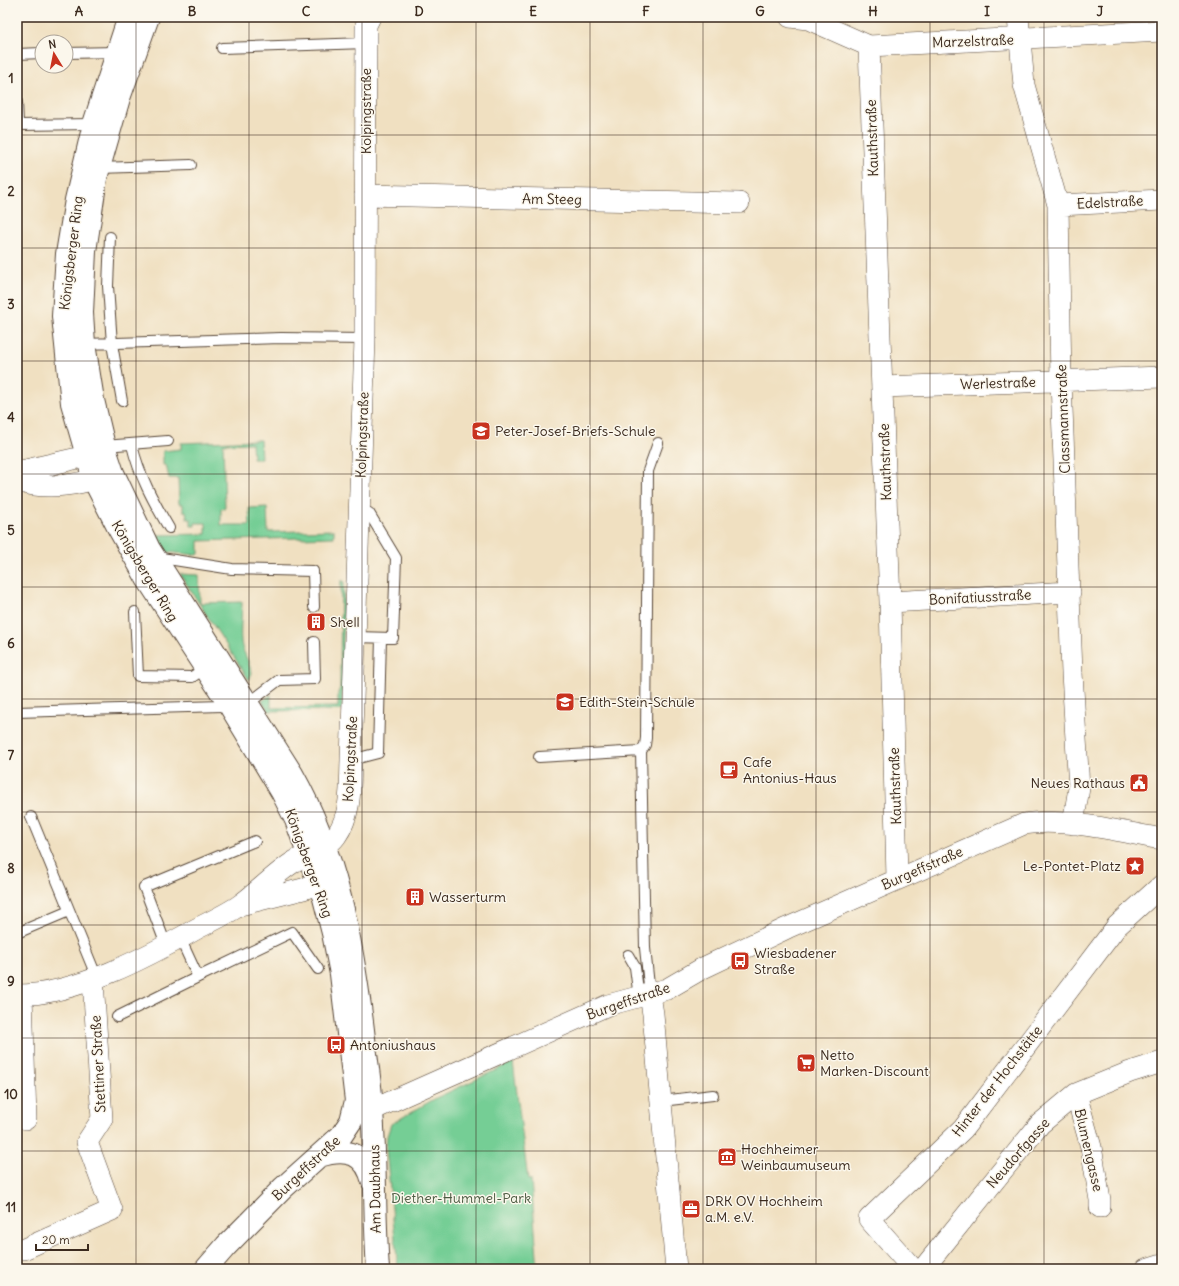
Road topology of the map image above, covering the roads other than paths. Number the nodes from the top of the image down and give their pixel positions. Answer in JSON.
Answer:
{"nodes":[{"id":1,"x":129,"y":17,"type":"edge"},
{"id":2,"x":148,"y":17,"type":"edge"},
{"id":3,"x":370,"y":17,"type":"edge"},
{"id":4,"x":1018,"y":17,"type":"edge"},
{"id":5,"x":802,"y":18,"type":"edge"},
{"id":6,"x":1162,"y":31,"type":"edge"},
{"id":7,"x":1020,"y":39,"type":"junction"},
{"id":8,"x":366,"y":43,"type":"junction"},
{"id":9,"x":869,"y":46,"type":"junction"},
{"id":10,"x":222,"y":48,"type":"dead end"},
{"id":11,"x":117,"y":52,"type":"junction"},
{"id":12,"x":34,"y":53,"type":"edge"},
{"id":13,"x":74,"y":53,"type":"edge"},
{"id":14,"x":17,"y":54,"type":"edge"},
{"id":15,"x":17,"y":102,"type":"edge"},
{"id":16,"x":94,"y":124,"type":"junction"},
{"id":17,"x":191,"y":165,"type":"dead end"},
{"id":18,"x":99,"y":168,"type":"junction"},
{"id":19,"x":365,"y":195,"type":"junction"},
{"id":20,"x":1162,"y":200,"type":"edge"},
{"id":21,"x":739,"y":203,"type":"dead end"},
{"id":22,"x":1058,"y":205,"type":"junction"},
{"id":23,"x":110,"y":237,"type":"dead end"},
{"id":24,"x":365,"y":339,"type":"junction"},
{"id":25,"x":84,"y":344,"type":"junction"},
{"id":26,"x":112,"y":344,"type":"junction"},
{"id":27,"x":1162,"y":377,"type":"edge"},
{"id":28,"x":1061,"y":381,"type":"junction"},
{"id":29,"x":882,"y":387,"type":"junction"},
{"id":30,"x":122,"y":401,"type":"dead end"},
{"id":31,"x":168,"y":441,"type":"dead end"},
{"id":32,"x":658,"y":443,"type":"dead end"},
{"id":33,"x":132,"y":445,"type":"junction"},
{"id":34,"x":95,"y":451,"type":"junction"},
{"id":35,"x":17,"y":472,"type":"edge"},
{"id":36,"x":104,"y":477,"type":"junction"},
{"id":37,"x":17,"y":481,"type":"edge"},
{"id":38,"x":359,"y":508,"type":"junction"},
{"id":39,"x":168,"y":528,"type":"dead end"},
{"id":40,"x":155,"y":557,"type":"junction"},
{"id":41,"x":1070,"y":592,"type":"junction"},
{"id":42,"x":890,"y":602,"type":"junction"},
{"id":43,"x":314,"y":607,"type":"dead end"},
{"id":44,"x":135,"y":612,"type":"dead end"},
{"id":45,"x":355,"y":637,"type":"junction"},
{"id":46,"x":381,"y":638,"type":"junction"},
{"id":47,"x":314,"y":642,"type":"dead end"},
{"id":48,"x":212,"y":664,"type":"junction"},
{"id":49,"x":237,"y":702,"type":"junction"},
{"id":50,"x":17,"y":712,"type":"edge"},
{"id":51,"x":641,"y":751,"type":"junction"},
{"id":52,"x":539,"y":757,"type":"dead end"},
{"id":53,"x":351,"y":760,"type":"junction"},
{"id":54,"x":31,"y":817,"type":"dead end"},
{"id":55,"x":1073,"y":824,"type":"junction"},
{"id":56,"x":1162,"y":839,"type":"edge"},
{"id":57,"x":255,"y":841,"type":"dead end"},
{"id":58,"x":317,"y":851,"type":"junction"},
{"id":59,"x":898,"y":878,"type":"junction"},
{"id":60,"x":328,"y":881,"type":"junction"},
{"id":61,"x":1162,"y":885,"type":"edge"},
{"id":62,"x":240,"y":905,"type":"junction"},
{"id":63,"x":69,"y":911,"type":"junction"},
{"id":64,"x":17,"y":933,"type":"edge"},
{"id":65,"x":173,"y":942,"type":"junction"},
{"id":66,"x":628,"y":955,"type":"dead end"},
{"id":67,"x":318,"y":969,"type":"dead end"},
{"id":68,"x":198,"y":977,"type":"junction"},
{"id":69,"x":95,"y":979,"type":"junction"},
{"id":70,"x":20,"y":995,"type":"edge"},
{"id":71,"x":644,"y":996,"type":"junction"},
{"id":72,"x":117,"y":1017,"type":"dead end"},
{"id":73,"x":1162,"y":1062,"type":"edge"},
{"id":74,"x":1076,"y":1094,"type":"junction"},
{"id":75,"x":713,"y":1095,"type":"dead end"},
{"id":76,"x":661,"y":1101,"type":"junction"},
{"id":77,"x":364,"y":1105,"type":"junction"},
{"id":78,"x":26,"y":1119,"type":"dead end"},
{"id":79,"x":320,"y":1156,"type":"junction"},
{"id":80,"x":374,"y":1185,"type":"junction"},
{"id":81,"x":1100,"y":1207,"type":"dead end"},
{"id":82,"x":24,"y":1249,"type":"dead end"},
{"id":83,"x":206,"y":1269,"type":"edge"},
{"id":84,"x":378,"y":1269,"type":"edge"},
{"id":85,"x":676,"y":1269,"type":"edge"},
{"id":86,"x":914,"y":1269,"type":"edge"},
{"id":87,"x":923,"y":1269,"type":"edge"}],
"edges":[{"from":1,"to":11,"type":"main road","name":"Königsberger Ring"},
{"from":2,"to":18,"type":"main road","name":"Königsberger Ring"},
{"from":3,"to":8,"type":"street","name":"Kolpingstraße"},
{"from":4,"to":7,"type":"street","name":"Classmannstraße"},
{"from":5,"to":9,"type":"street","name":"Marzelstraße"},
{"from":6,"to":7,"type":"street","name":"Marzelstraße"},
{"from":7,"to":9,"type":"street","name":"Marzelstraße"},
{"from":7,"to":22,"type":"street","name":"Classmannstraße"},
{"from":8,"to":10,"type":"lane"},
{"from":8,"to":19,"type":"street","name":"Kolpingstraße"},
{"from":9,"to":29,"type":"street","name":"Kauthstraße"},
{"from":11,"to":13,"type":"lane"},
{"from":11,"to":16,"type":"main road","name":"Königsberger Ring"},
{"from":12,"to":14,"type":"lane"},
{"from":15,"to":16,"type":"lane"},
{"from":16,"to":34,"type":"main road","name":"Königsberger Ring"},
{"from":17,"to":18,"type":"lane"},
{"from":18,"to":25,"type":"main road","name":"Königsberger Ring"},
{"from":19,"to":21,"type":"street","name":"Am Steeg"},
{"from":19,"to":24,"type":"street","name":"Kolpingstraße"},
{"from":20,"to":22,"type":"street","name":"Edelstraße"},
{"from":22,"to":28,"type":"street","name":"Classmannstraße"},
{"from":23,"to":26,"type":"lane"},
{"from":24,"to":26,"type":"lane"},
{"from":24,"to":38,"type":"street","name":"Kolpingstraße"},
{"from":25,"to":26,"type":"lane"},
{"from":25,"to":34,"type":"main road","name":"Königsberger Ring"},
{"from":26,"to":30,"type":"lane"},
{"from":27,"to":28,"type":"street","name":"Werlestraße"},
{"from":28,"to":29,"type":"street","name":"Werlestraße"},
{"from":28,"to":41,"type":"street","name":"Classmannstraße"},
{"from":29,"to":42,"type":"street","name":"Kauthstraße"},
{"from":31,"to":33,"type":"lane"},
{"from":32,"to":51,"type":"lane"},
{"from":33,"to":34,"type":"lane"},
{"from":33,"to":39,"type":"lane"},
{"from":34,"to":35,"type":"street"},
{"from":34,"to":36,"type":"main road","name":"Königsberger Ring"},
{"from":36,"to":37,"type":"street"},
{"from":36,"to":40,"type":"main road","name":"Königsberger Ring"},
{"from":36,"to":48,"type":"main road","name":"Königsberger Ring"},
{"from":38,"to":45,"type":"street","name":"Kolpingstraße"},
{"from":38,"to":46,"type":"lane"},
{"from":40,"to":43,"type":"lane"},
{"from":40,"to":48,"type":"main road","name":"Königsberger Ring"},
{"from":41,"to":42,"type":"street","name":"Bonifatiusstraße"},
{"from":41,"to":55,"type":"street","name":"Classmannstraße"},
{"from":42,"to":59,"type":"street","name":"Kauthstraße"},
{"from":44,"to":48,"type":"lane"},
{"from":45,"to":46,"type":"lane"},
{"from":45,"to":53,"type":"street","name":"Kolpingstraße"},
{"from":46,"to":53,"type":"lane"},
{"from":47,"to":49,"type":"lane"},
{"from":48,"to":49,"type":"main road","name":"Königsberger Ring"},
{"from":49,"to":50,"type":"lane"},
{"from":49,"to":58,"type":"main road","name":"Königsberger Ring"},
{"from":51,"to":52,"type":"lane"},
{"from":51,"to":71,"type":"lane"},
{"from":53,"to":58,"type":"street","name":"Kolpingstraße"},
{"from":54,"to":63,"type":"lane"},
{"from":55,"to":56,"type":"street","name":"Burgeffstraße"},
{"from":55,"to":59,"type":"street","name":"Burgeffstraße"},
{"from":57,"to":65,"type":"lane"},
{"from":58,"to":60,"type":"main road","name":"Königsberger Ring"},
{"from":58,"to":62,"type":"street"},
{"from":59,"to":71,"type":"street","name":"Burgeffstraße"},
{"from":60,"to":62,"type":"street"},
{"from":60,"to":77,"type":"main road","name":"Königsberger Ring"},
{"from":61,"to":86,"type":"street","name":"Hinter der Hochstätte"},
{"from":62,"to":65,"type":"street"},
{"from":63,"to":64,"type":"lane"},
{"from":63,"to":69,"type":"lane"},
{"from":65,"to":68,"type":"lane"},
{"from":65,"to":69,"type":"street"},
{"from":66,"to":71,"type":"lane"},
{"from":67,"to":68,"type":"lane"},
{"from":68,"to":72,"type":"lane"},
{"from":69,"to":70,"type":"street"},
{"from":69,"to":82,"type":"street","name":"Stettiner Straße"},
{"from":70,"to":78,"type":"street"},
{"from":71,"to":76,"type":"street"},
{"from":71,"to":77,"type":"street","name":"Burgeffstraße"},
{"from":73,"to":74,"type":"street","name":"Neudorfgasse"},
{"from":74,"to":81,"type":"street","name":"Blumengasse"},
{"from":74,"to":87,"type":"street","name":"Neudorfgasse"},
{"from":75,"to":76,"type":"lane"},
{"from":76,"to":85,"type":"street"},
{"from":77,"to":79,"type":"main road","name":"Burgeffstraße"},
{"from":77,"to":80,"type":"main road","name":"Am Daubhaus"},
{"from":79,"to":80,"type":"main road"},
{"from":79,"to":83,"type":"main road","name":"Burgeffstraße"},
{"from":80,"to":84,"type":"main road","name":"Am Daubhaus"}]}
